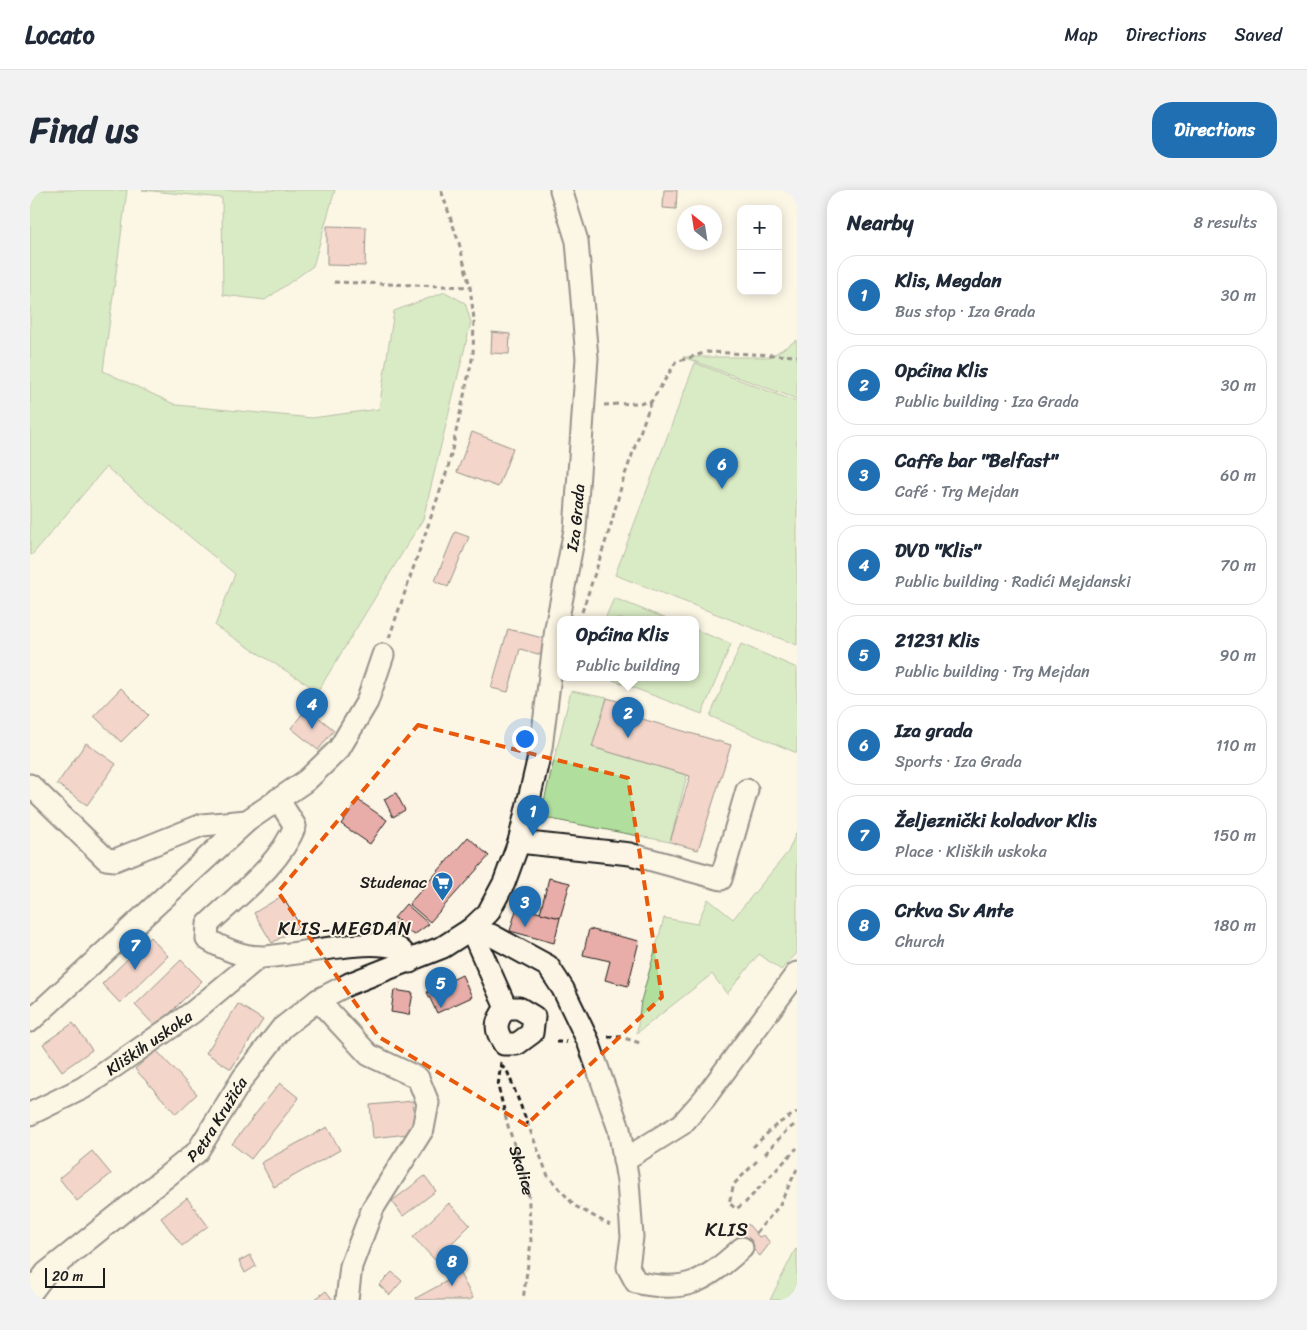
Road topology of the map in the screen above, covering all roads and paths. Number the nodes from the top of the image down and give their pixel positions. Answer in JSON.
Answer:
{"nodes":[{"id":1,"x":441,"y":190,"type":"edge"},
{"id":2,"x":561,"y":190,"type":"edge"},
{"id":3,"x":334,"y":282,"type":"dead end"},
{"id":4,"x":470,"y":287,"type":"junction"},
{"id":5,"x":797,"y":356,"type":"edge"},
{"id":6,"x":652,"y":402,"type":"junction"},
{"id":7,"x":584,"y":405,"type":"junction"},
{"id":8,"x":586,"y":602,"type":"dead end"},
{"id":9,"x":558,"y":616,"type":"edge"},
{"id":10,"x":557,"y":623,"type":"edge"},
{"id":11,"x":383,"y":655,"type":"joint"},
{"id":12,"x":30,"y":785,"type":"edge"},
{"id":13,"x":747,"y":790,"type":"dead end"},
{"id":14,"x":278,"y":799,"type":"junction"},
{"id":15,"x":247,"y":820,"type":"junction"},
{"id":16,"x":519,"y":842,"type":"junction"},
{"id":17,"x":472,"y":929,"type":"junction"},
{"id":18,"x":258,"y":957,"type":"junction"},
{"id":19,"x":410,"y":962,"type":"junction"},
{"id":20,"x":797,"y":973,"type":"edge"},
{"id":21,"x":318,"y":1000,"type":"junction"},
{"id":22,"x":506,"y":1008,"type":"junction"},
{"id":23,"x":30,"y":1021,"type":"edge"},
{"id":24,"x":504,"y":1044,"type":"junction"},
{"id":25,"x":501,"y":1065,"type":"junction"},
{"id":26,"x":797,"y":1112,"type":"edge"},
{"id":27,"x":30,"y":1114,"type":"edge"},
{"id":28,"x":797,"y":1123,"type":"edge"},
{"id":29,"x":753,"y":1147,"type":"dead end"},
{"id":30,"x":797,"y":1148,"type":"edge"},
{"id":31,"x":765,"y":1154,"type":"dead end"},
{"id":32,"x":624,"y":1160,"type":"junction"},
{"id":33,"x":757,"y":1161,"type":"dead end"},
{"id":34,"x":797,"y":1169,"type":"edge"},
{"id":35,"x":632,"y":1237,"type":"junction"},
{"id":36,"x":749,"y":1241,"type":"joint"},
{"id":37,"x":30,"y":1294,"type":"edge"},
{"id":38,"x":347,"y":1300,"type":"edge"},
{"id":39,"x":523,"y":1300,"type":"edge"}],
"edges":[{"from":1,"to":4,"type":"path"},
{"from":2,"to":7,"type":"street","name":"Iza Grada"},
{"from":3,"to":4,"type":"path"},
{"from":4,"to":11,"type":"path"},
{"from":5,"to":6,"type":"path"},
{"from":6,"to":7,"type":"path"},
{"from":6,"to":8,"type":"path"},
{"from":7,"to":9,"type":"street","name":"Iza Grada"},
{"from":10,"to":16,"type":"street","name":"Iza Grada"},
{"from":11,"to":14,"type":"street"},
{"from":12,"to":15,"type":"street"},
{"from":13,"to":16,"type":"street"},
{"from":14,"to":15,"type":"street"},
{"from":14,"to":18,"type":"street"},
{"from":15,"to":23,"type":"street"},
{"from":16,"to":17,"type":"street","name":"Iza Grada"},
{"from":17,"to":19,"type":"street","name":"Petra Kružića"},
{"from":17,"to":22,"type":"street"},
{"from":17,"to":32,"type":"street"},
{"from":18,"to":19,"type":"street"},
{"from":18,"to":27,"type":"street","name":"Kliških uskoka"},
{"from":19,"to":21,"type":"street","name":"Petra Kružića"},
{"from":20,"to":32,"type":"street"},
{"from":21,"to":37,"type":"street","name":"Petra Kružića"},
{"from":21,"to":38,"type":"street"},
{"from":22,"to":24,"type":"street"},
{"from":22,"to":24,"type":"street"},
{"from":24,"to":25,"type":"path","name":"Skalice"},
{"from":25,"to":35,"type":"path"},
{"from":25,"to":39,"type":"path","name":"Skalice"},
{"from":26,"to":29,"type":"path"},
{"from":28,"to":31,"type":"path"},
{"from":30,"to":33,"type":"path"},
{"from":32,"to":35,"type":"street"},
{"from":34,"to":36,"type":"path"},
{"from":35,"to":36,"type":"street"}]}
